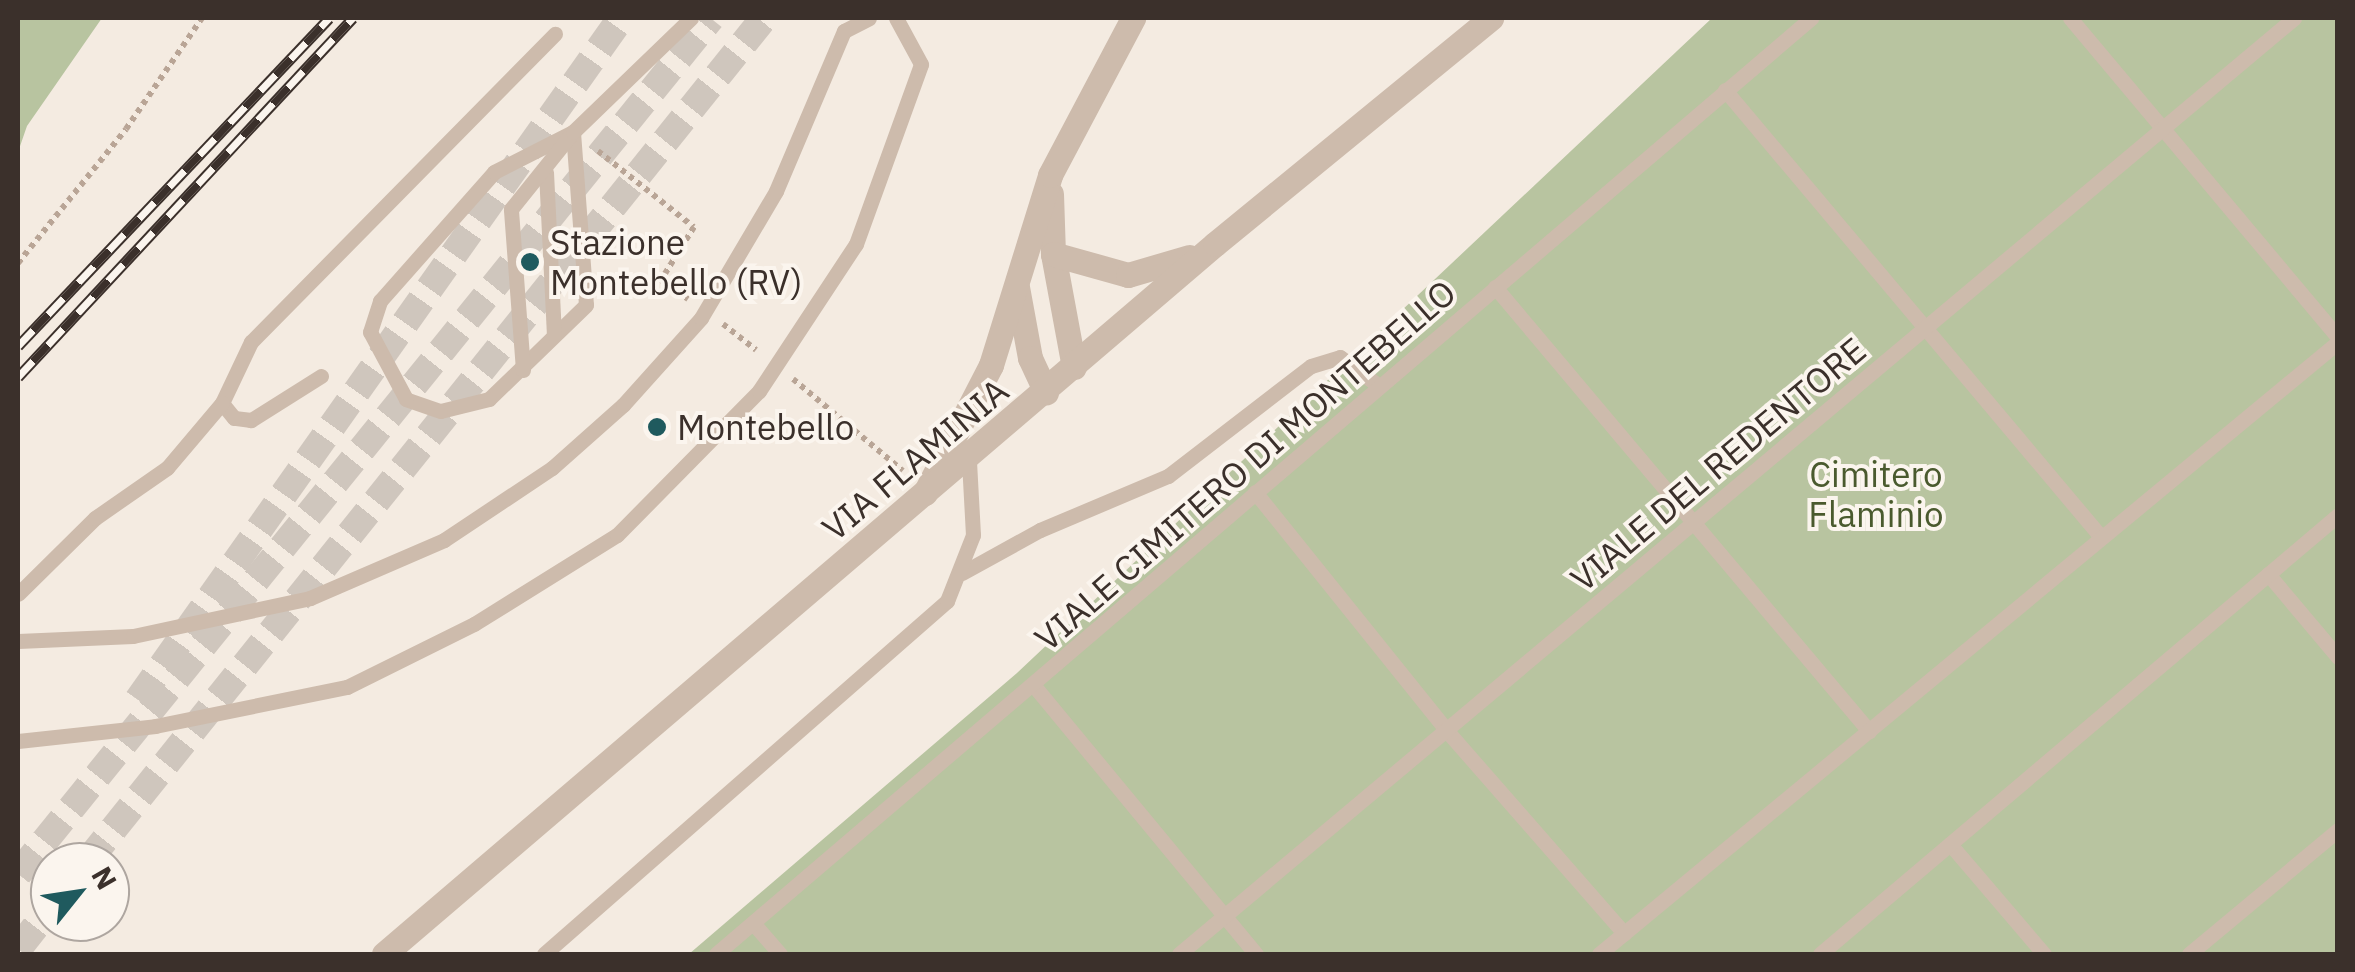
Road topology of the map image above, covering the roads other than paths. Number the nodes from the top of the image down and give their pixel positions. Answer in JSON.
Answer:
{"nodes":[{"id":1,"x":691,"y":18,"type":"edge"},
{"id":2,"x":869,"y":18,"type":"edge"},
{"id":3,"x":896,"y":18,"type":"edge"},
{"id":4,"x":1133,"y":18,"type":"edge"},
{"id":5,"x":1491,"y":18,"type":"edge"},
{"id":6,"x":1811,"y":18,"type":"edge"},
{"id":7,"x":2070,"y":18,"type":"edge"},
{"id":8,"x":2294,"y":18,"type":"edge"},
{"id":9,"x":555,"y":34,"type":"dead end"},
{"id":10,"x":1725,"y":90,"type":"junction"},
{"id":11,"x":2162,"y":128,"type":"junction"},
{"id":12,"x":574,"y":132,"type":"junction"},
{"id":13,"x":546,"y":172,"type":"junction"},
{"id":14,"x":1050,"y":175,"type":"junction"},
{"id":15,"x":1215,"y":244,"type":"junction"},
{"id":16,"x":1053,"y":254,"type":"junction"},
{"id":17,"x":1016,"y":282,"type":"junction"},
{"id":18,"x":1495,"y":286,"type":"junction"},
{"id":19,"x":1926,"y":328,"type":"junction"},
{"id":20,"x":554,"y":334,"type":"junction"},
{"id":21,"x":2338,"y":339,"type":"edge"},
{"id":22,"x":1074,"y":366,"type":"junction"},
{"id":23,"x":522,"y":370,"type":"junction"},
{"id":24,"x":321,"y":376,"type":"dead end"},
{"id":25,"x":1379,"y":386,"type":"junction"},
{"id":26,"x":1046,"y":393,"type":"junction"},
{"id":27,"x":222,"y":403,"type":"junction"},
{"id":28,"x":969,"y":460,"type":"junction"},
{"id":29,"x":1255,"y":492,"type":"junction"},
{"id":30,"x":923,"y":497,"type":"junction"},
{"id":31,"x":2338,"y":515,"type":"edge"},
{"id":32,"x":1694,"y":524,"type":"junction"},
{"id":33,"x":2102,"y":538,"type":"junction"},
{"id":34,"x":962,"y":574,"type":"junction"},
{"id":35,"x":2268,"y":574,"type":"junction"},
{"id":36,"x":18,"y":594,"type":"edge"},
{"id":37,"x":18,"y":641,"type":"edge"},
{"id":38,"x":2338,"y":656,"type":"edge"},
{"id":39,"x":1035,"y":687,"type":"junction"},
{"id":40,"x":1448,"y":731,"type":"junction"},
{"id":41,"x":1869,"y":731,"type":"junction"},
{"id":42,"x":18,"y":740,"type":"edge"},
{"id":43,"x":2338,"y":830,"type":"edge"},
{"id":44,"x":1950,"y":844,"type":"junction"},
{"id":45,"x":1224,"y":918,"type":"junction"},
{"id":46,"x":753,"y":923,"type":"junction"},
{"id":47,"x":1624,"y":933,"type":"junction"},
{"id":48,"x":384,"y":954,"type":"edge"},
{"id":49,"x":544,"y":954,"type":"edge"},
{"id":50,"x":716,"y":954,"type":"edge"},
{"id":51,"x":780,"y":954,"type":"edge"},
{"id":52,"x":1179,"y":954,"type":"edge"},
{"id":53,"x":1256,"y":954,"type":"edge"},
{"id":54,"x":1598,"y":954,"type":"edge"},
{"id":55,"x":1820,"y":954,"type":"edge"},
{"id":56,"x":2044,"y":954,"type":"edge"},
{"id":57,"x":2190,"y":954,"type":"edge"}],
"edges":[{"from":1,"to":12,"type":"lane"},
{"from":2,"to":37,"type":"lane"},
{"from":3,"to":42,"type":"lane"},
{"from":4,"to":14,"type":"street"},
{"from":5,"to":15,"type":"street","name":"VIA FLAMINIA"},
{"from":6,"to":10,"type":"lane","name":"VIALE CIMITERO DI MONTEBELLO"},
{"from":7,"to":11,"type":"lane"},
{"from":8,"to":11,"type":"lane","name":"VIALE DEL REDENTORE"},
{"from":9,"to":27,"type":"lane"},
{"from":10,"to":18,"type":"lane","name":"VIALE CIMITERO DI MONTEBELLO"},
{"from":10,"to":19,"type":"lane"},
{"from":11,"to":19,"type":"lane","name":"VIALE DEL REDENTORE"},
{"from":11,"to":21,"type":"lane"},
{"from":12,"to":13,"type":"lane"},
{"from":12,"to":20,"type":"lane"},
{"from":12,"to":23,"type":"lane"},
{"from":13,"to":20,"type":"lane"},
{"from":13,"to":23,"type":"lane"},
{"from":14,"to":16,"type":"street"},
{"from":14,"to":17,"type":"street"},
{"from":15,"to":16,"type":"street"},
{"from":15,"to":22,"type":"street","name":"VIA FLAMINIA"},
{"from":16,"to":22,"type":"street"},
{"from":17,"to":26,"type":"street"},
{"from":17,"to":30,"type":"street"},
{"from":18,"to":25,"type":"lane","name":"VIALE CIMITERO DI MONTEBELLO"},
{"from":18,"to":32,"type":"lane"},
{"from":19,"to":32,"type":"lane","name":"VIALE DEL REDENTORE"},
{"from":19,"to":33,"type":"lane"},
{"from":20,"to":23,"type":"lane"},
{"from":21,"to":33,"type":"lane"},
{"from":22,"to":26,"type":"street","name":"VIA FLAMINIA"},
{"from":24,"to":27,"type":"lane"},
{"from":25,"to":29,"type":"lane","name":"VIALE CIMITERO DI MONTEBELLO"},
{"from":25,"to":34,"type":"lane"},
{"from":26,"to":28,"type":"street","name":"VIA FLAMINIA"},
{"from":27,"to":36,"type":"lane"},
{"from":28,"to":30,"type":"street","name":"VIA FLAMINIA"},
{"from":28,"to":34,"type":"lane"},
{"from":29,"to":39,"type":"lane","name":"VIALE CIMITERO DI MONTEBELLO"},
{"from":29,"to":40,"type":"lane"},
{"from":30,"to":48,"type":"street","name":"VIA FLAMINIA"},
{"from":31,"to":35,"type":"lane"},
{"from":32,"to":40,"type":"lane","name":"VIALE DEL REDENTORE"},
{"from":32,"to":41,"type":"lane"},
{"from":33,"to":41,"type":"lane"},
{"from":34,"to":49,"type":"lane"},
{"from":35,"to":38,"type":"lane"},
{"from":35,"to":44,"type":"lane"},
{"from":39,"to":45,"type":"lane"},
{"from":39,"to":46,"type":"lane","name":"VIALE CIMITERO DI MONTEBELLO"},
{"from":40,"to":45,"type":"lane","name":"VIALE DEL REDENTORE"},
{"from":40,"to":47,"type":"lane"},
{"from":41,"to":47,"type":"lane"},
{"from":43,"to":57,"type":"lane"},
{"from":44,"to":55,"type":"lane"},
{"from":44,"to":56,"type":"lane"},
{"from":45,"to":52,"type":"lane","name":"VIALE DEL REDENTORE"},
{"from":45,"to":53,"type":"lane"},
{"from":46,"to":50,"type":"lane","name":"VIALE CIMITERO DI MONTEBELLO"},
{"from":46,"to":51,"type":"lane"},
{"from":47,"to":54,"type":"lane"}]}
